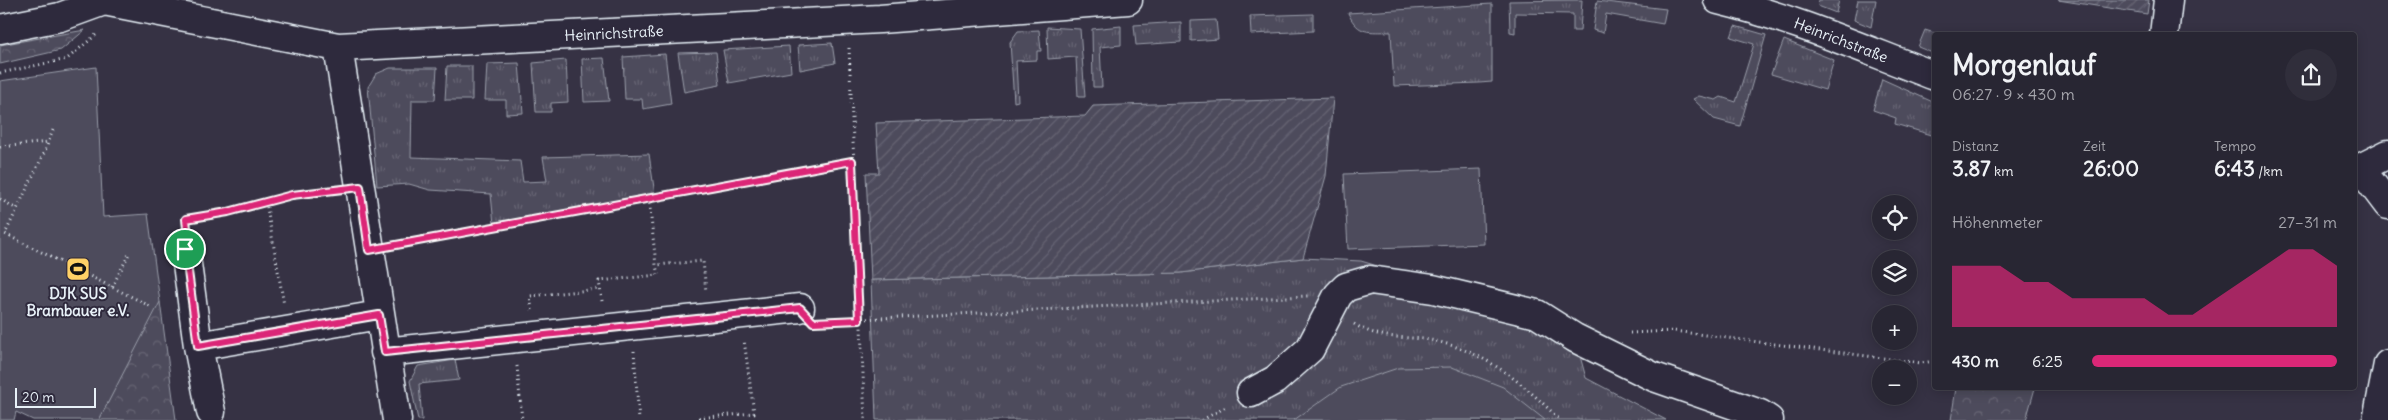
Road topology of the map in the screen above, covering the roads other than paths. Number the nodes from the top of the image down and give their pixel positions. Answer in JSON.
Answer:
{"nodes":[{"id":1,"x":1128,"y":0,"type":"edge"},
{"id":2,"x":1718,"y":0,"type":"edge"},
{"id":3,"x":2168,"y":0,"type":"edge"},
{"id":4,"x":104,"y":1,"type":"edge"},
{"id":5,"x":880,"y":9,"type":"edge"},
{"id":6,"x":0,"y":29,"type":"edge"},
{"id":7,"x":2164,"y":32,"type":"edge"},
{"id":8,"x":338,"y":47,"type":"junction"},
{"id":9,"x":1932,"y":75,"type":"edge"},
{"id":10,"x":2388,"y":154,"type":"edge"},
{"id":11,"x":2358,"y":167,"type":"edge"},
{"id":12,"x":2388,"y":187,"type":"edge"},
{"id":13,"x":2388,"y":205,"type":"edge"},
{"id":14,"x":185,"y":249,"type":"road end"},
{"id":15,"x":800,"y":308,"type":"road end"},
{"id":16,"x":379,"y":315,"type":"junction"},
{"id":17,"x":198,"y":346,"type":"junction"},
{"id":18,"x":385,"y":352,"type":"junction"},
{"id":19,"x":2388,"y":364,"type":"edge"},
{"id":20,"x":1251,"y":393,"type":"dead end"},
{"id":21,"x":211,"y":412,"type":"dead end"},
{"id":22,"x":397,"y":420,"type":"edge"},
{"id":23,"x":1769,"y":420,"type":"edge"},
{"id":24,"x":2377,"y":420,"type":"edge"}],
"edges":[{"from":1,"to":5,"type":"street","name":"Heinrichstraße"},
{"from":2,"to":9,"type":"street","name":"Heinrichstraße"},
{"from":3,"to":7,"type":"street"},
{"from":4,"to":6,"type":"street","name":"Heinrichstraße"},
{"from":4,"to":8,"type":"street","name":"Heinrichstraße"},
{"from":5,"to":8,"type":"street","name":"Heinrichstraße"},
{"from":8,"to":16,"type":"street"},
{"from":10,"to":11,"type":"street"},
{"from":11,"to":12,"type":"street"},
{"from":11,"to":13,"type":"street"},
{"from":14,"to":17,"type":"street"},
{"from":15,"to":18,"type":"street"},
{"from":16,"to":17,"type":"street"},
{"from":16,"to":18,"type":"street"},
{"from":17,"to":21,"type":"street"},
{"from":18,"to":22,"type":"street"},
{"from":19,"to":24,"type":"street"},
{"from":20,"to":23,"type":"street"}]}
